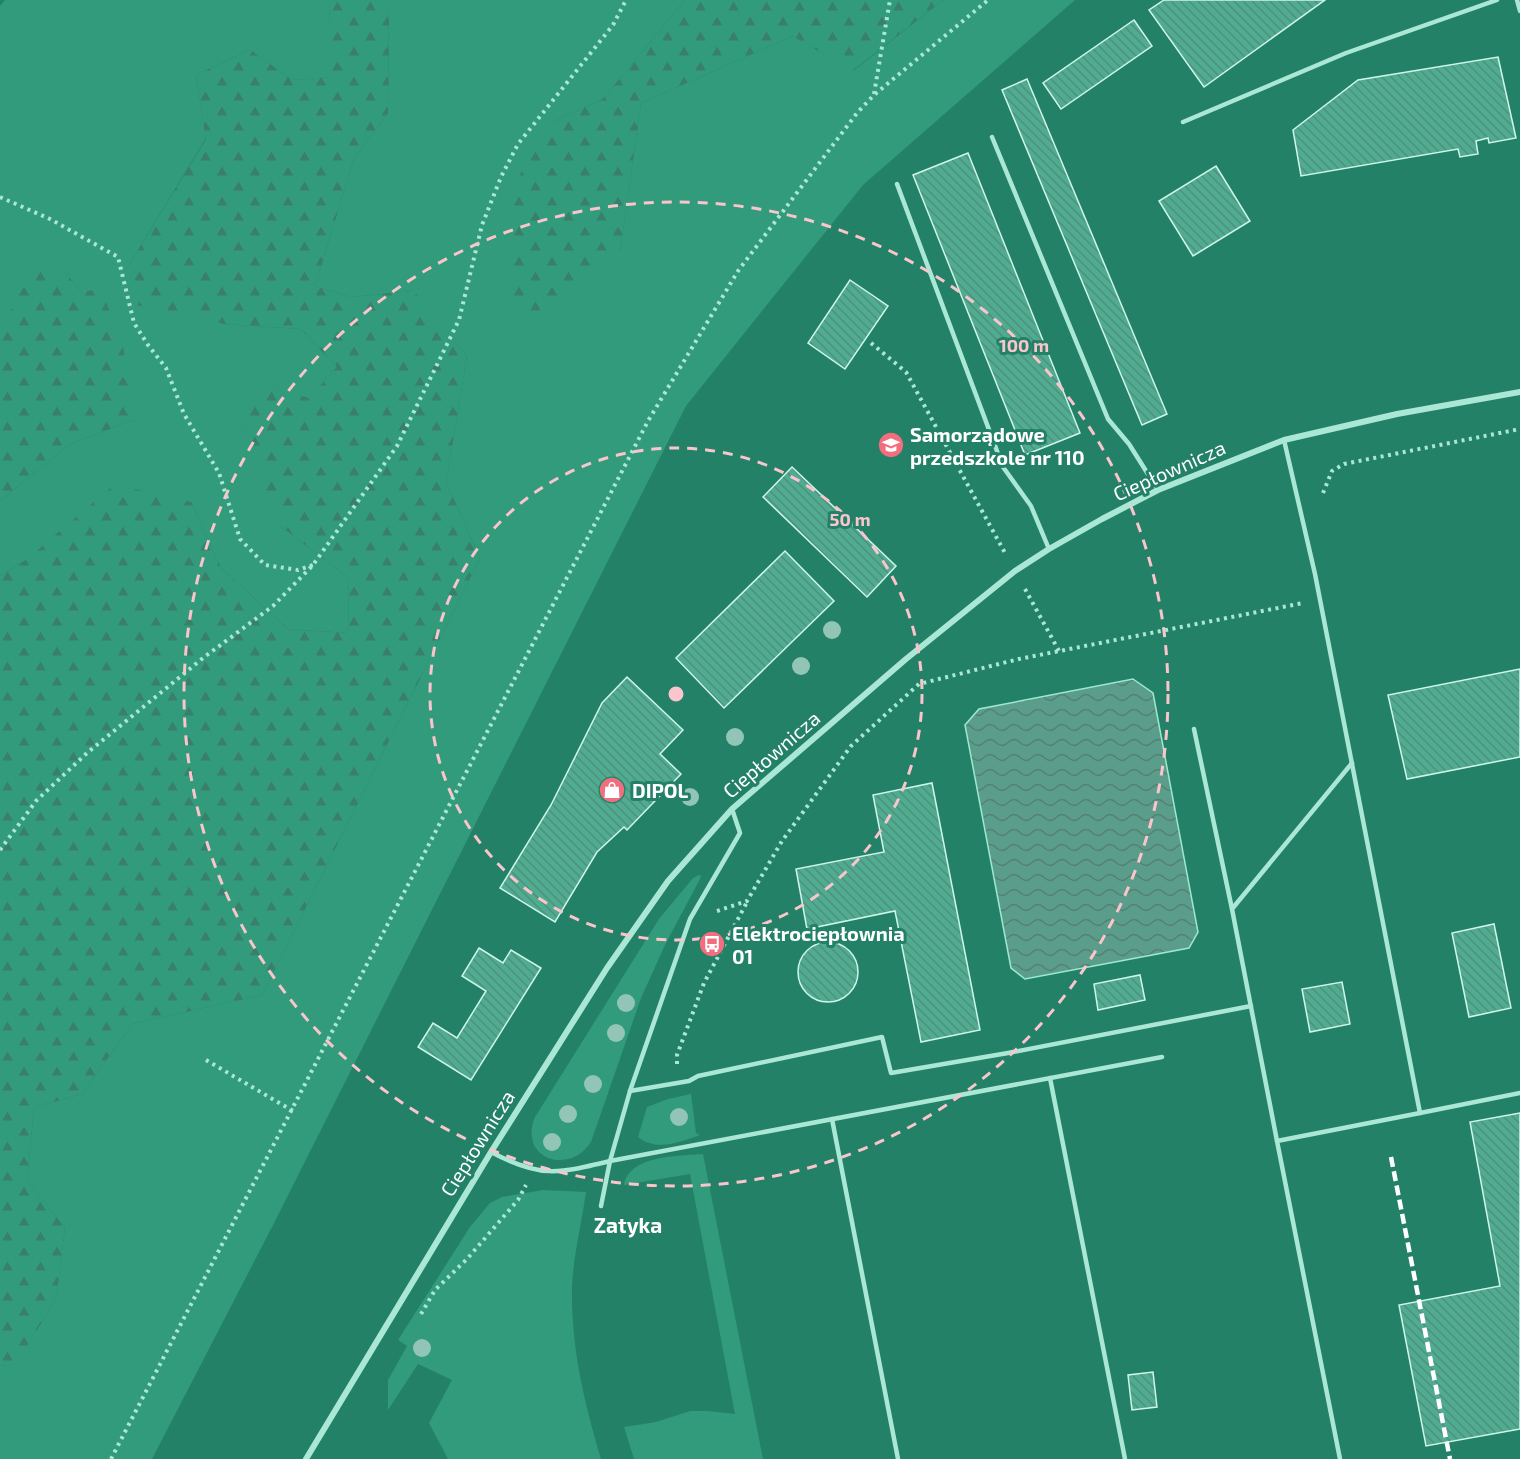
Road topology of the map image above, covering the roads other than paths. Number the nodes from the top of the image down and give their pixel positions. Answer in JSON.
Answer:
{"nodes":[{"id":1,"x":1497,"y":0,"type":"edge"},
{"id":2,"x":1517,"y":0,"type":"edge"},
{"id":3,"x":1520,"y":11,"type":"edge"},
{"id":4,"x":1183,"y":122,"type":"dead end"},
{"id":5,"x":992,"y":137,"type":"dead end"},
{"id":6,"x":897,"y":184,"type":"dead end"},
{"id":7,"x":1520,"y":392,"type":"edge"},
{"id":8,"x":1284,"y":440,"type":"junction"},
{"id":9,"x":1158,"y":490,"type":"junction"},
{"id":10,"x":1049,"y":549,"type":"junction"},
{"id":11,"x":1194,"y":729,"type":"dead end"},
{"id":12,"x":1352,"y":763,"type":"junction"},
{"id":13,"x":732,"y":809,"type":"junction"},
{"id":14,"x":1232,"y":909,"type":"junction"},
{"id":15,"x":1251,"y":1006,"type":"junction"},
{"id":16,"x":1162,"y":1057,"type":"dead end"},
{"id":17,"x":1050,"y":1078,"type":"junction"},
{"id":18,"x":630,"y":1091,"type":"junction"},
{"id":19,"x":1520,"y":1093,"type":"edge"},
{"id":20,"x":1420,"y":1113,"type":"junction"},
{"id":21,"x":832,"y":1119,"type":"junction"},
{"id":22,"x":1277,"y":1141,"type":"junction"},
{"id":23,"x":491,"y":1152,"type":"junction"},
{"id":24,"x":610,"y":1161,"type":"junction"},
{"id":25,"x":601,"y":1206,"type":"dead end"},
{"id":26,"x":306,"y":1459,"type":"edge"},
{"id":27,"x":898,"y":1459,"type":"edge"},
{"id":28,"x":1125,"y":1459,"type":"edge"},
{"id":29,"x":1340,"y":1459,"type":"edge"}],
"edges":[{"from":1,"to":4,"type":"lane"},
{"from":2,"to":3,"type":"lane"},
{"from":5,"to":9,"type":"lane"},
{"from":6,"to":10,"type":"lane"},
{"from":7,"to":8,"type":"street","name":"Ciepłownicza"},
{"from":8,"to":9,"type":"street","name":"Ciepłownicza"},
{"from":8,"to":12,"type":"lane"},
{"from":9,"to":10,"type":"street","name":"Ciepłownicza"},
{"from":10,"to":13,"type":"street","name":"Ciepłownicza"},
{"from":11,"to":14,"type":"lane"},
{"from":12,"to":14,"type":"lane"},
{"from":12,"to":20,"type":"lane"},
{"from":13,"to":18,"type":"lane"},
{"from":13,"to":23,"type":"street","name":"Ciepłownicza"},
{"from":14,"to":15,"type":"lane"},
{"from":15,"to":18,"type":"lane"},
{"from":15,"to":22,"type":"lane"},
{"from":16,"to":17,"type":"lane"},
{"from":17,"to":21,"type":"lane"},
{"from":17,"to":28,"type":"lane"},
{"from":18,"to":24,"type":"lane"},
{"from":19,"to":20,"type":"lane"},
{"from":20,"to":22,"type":"lane"},
{"from":21,"to":24,"type":"lane"},
{"from":21,"to":27,"type":"lane"},
{"from":22,"to":29,"type":"lane"},
{"from":23,"to":24,"type":"lane"},
{"from":23,"to":26,"type":"street","name":"Ciepłownicza"},
{"from":24,"to":25,"type":"lane"}]}
